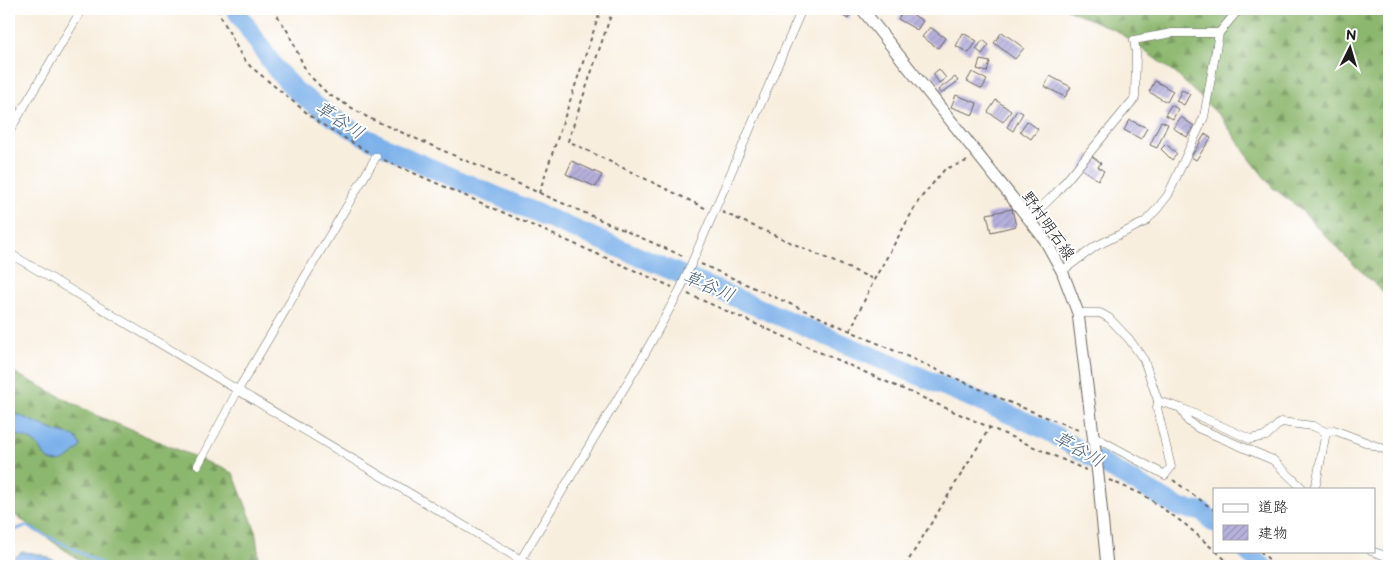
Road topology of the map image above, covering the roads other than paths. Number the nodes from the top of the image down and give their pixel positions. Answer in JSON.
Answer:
{"nodes":[{"id":1,"x":82,"y":9,"type":"edge"},
{"id":2,"x":802,"y":9,"type":"edge"},
{"id":3,"x":862,"y":9,"type":"edge"},
{"id":4,"x":1239,"y":9,"type":"edge"},
{"id":5,"x":1219,"y":33,"type":"junction"},
{"id":6,"x":9,"y":132,"type":"edge"},
{"id":7,"x":376,"y":157,"type":"road end"},
{"id":8,"x":1029,"y":219,"type":"junction"},
{"id":9,"x":9,"y":253,"type":"edge"},
{"id":10,"x":1062,"y":271,"type":"junction"},
{"id":11,"x":1078,"y":314,"type":"junction"},
{"id":12,"x":238,"y":390,"type":"junction"},
{"id":13,"x":1158,"y":401,"type":"junction"},
{"id":14,"x":1181,"y":408,"type":"junction"},
{"id":15,"x":1326,"y":432,"type":"junction"},
{"id":16,"x":1093,"y":436,"type":"junction"},
{"id":17,"x":1389,"y":451,"type":"edge"},
{"id":18,"x":198,"y":464,"type":"dead end"},
{"id":19,"x":1302,"y":488,"type":"edge"},
{"id":20,"x":1314,"y":488,"type":"edge"},
{"id":21,"x":1374,"y":552,"type":"edge"},
{"id":22,"x":1389,"y":558,"type":"edge"},
{"id":23,"x":519,"y":563,"type":"edge"},
{"id":24,"x":530,"y":566,"type":"edge"},
{"id":25,"x":1107,"y":566,"type":"edge"}],
"edges":[{"from":1,"to":6,"type":"street"},
{"from":2,"to":23,"type":"street"},
{"from":3,"to":8,"type":"main road","name":"野村明石線"},
{"from":4,"to":5,"type":"street"},
{"from":5,"to":8,"type":"street"},
{"from":5,"to":10,"type":"street"},
{"from":7,"to":12,"type":"street"},
{"from":8,"to":10,"type":"main road","name":"野村明石線"},
{"from":9,"to":12,"type":"street"},
{"from":10,"to":11,"type":"main road","name":"野村明石線"},
{"from":11,"to":13,"type":"street"},
{"from":11,"to":16,"type":"main road","name":"野村明石線"},
{"from":12,"to":18,"type":"street"},
{"from":12,"to":23,"type":"street"},
{"from":13,"to":14,"type":"street"},
{"from":13,"to":16,"type":"street"},
{"from":14,"to":15,"type":"street"},
{"from":14,"to":19,"type":"street"},
{"from":15,"to":17,"type":"street"},
{"from":15,"to":20,"type":"street"},
{"from":16,"to":25,"type":"main road","name":"野村明石線"},
{"from":21,"to":22,"type":"street"},
{"from":23,"to":24,"type":"street"}]}
